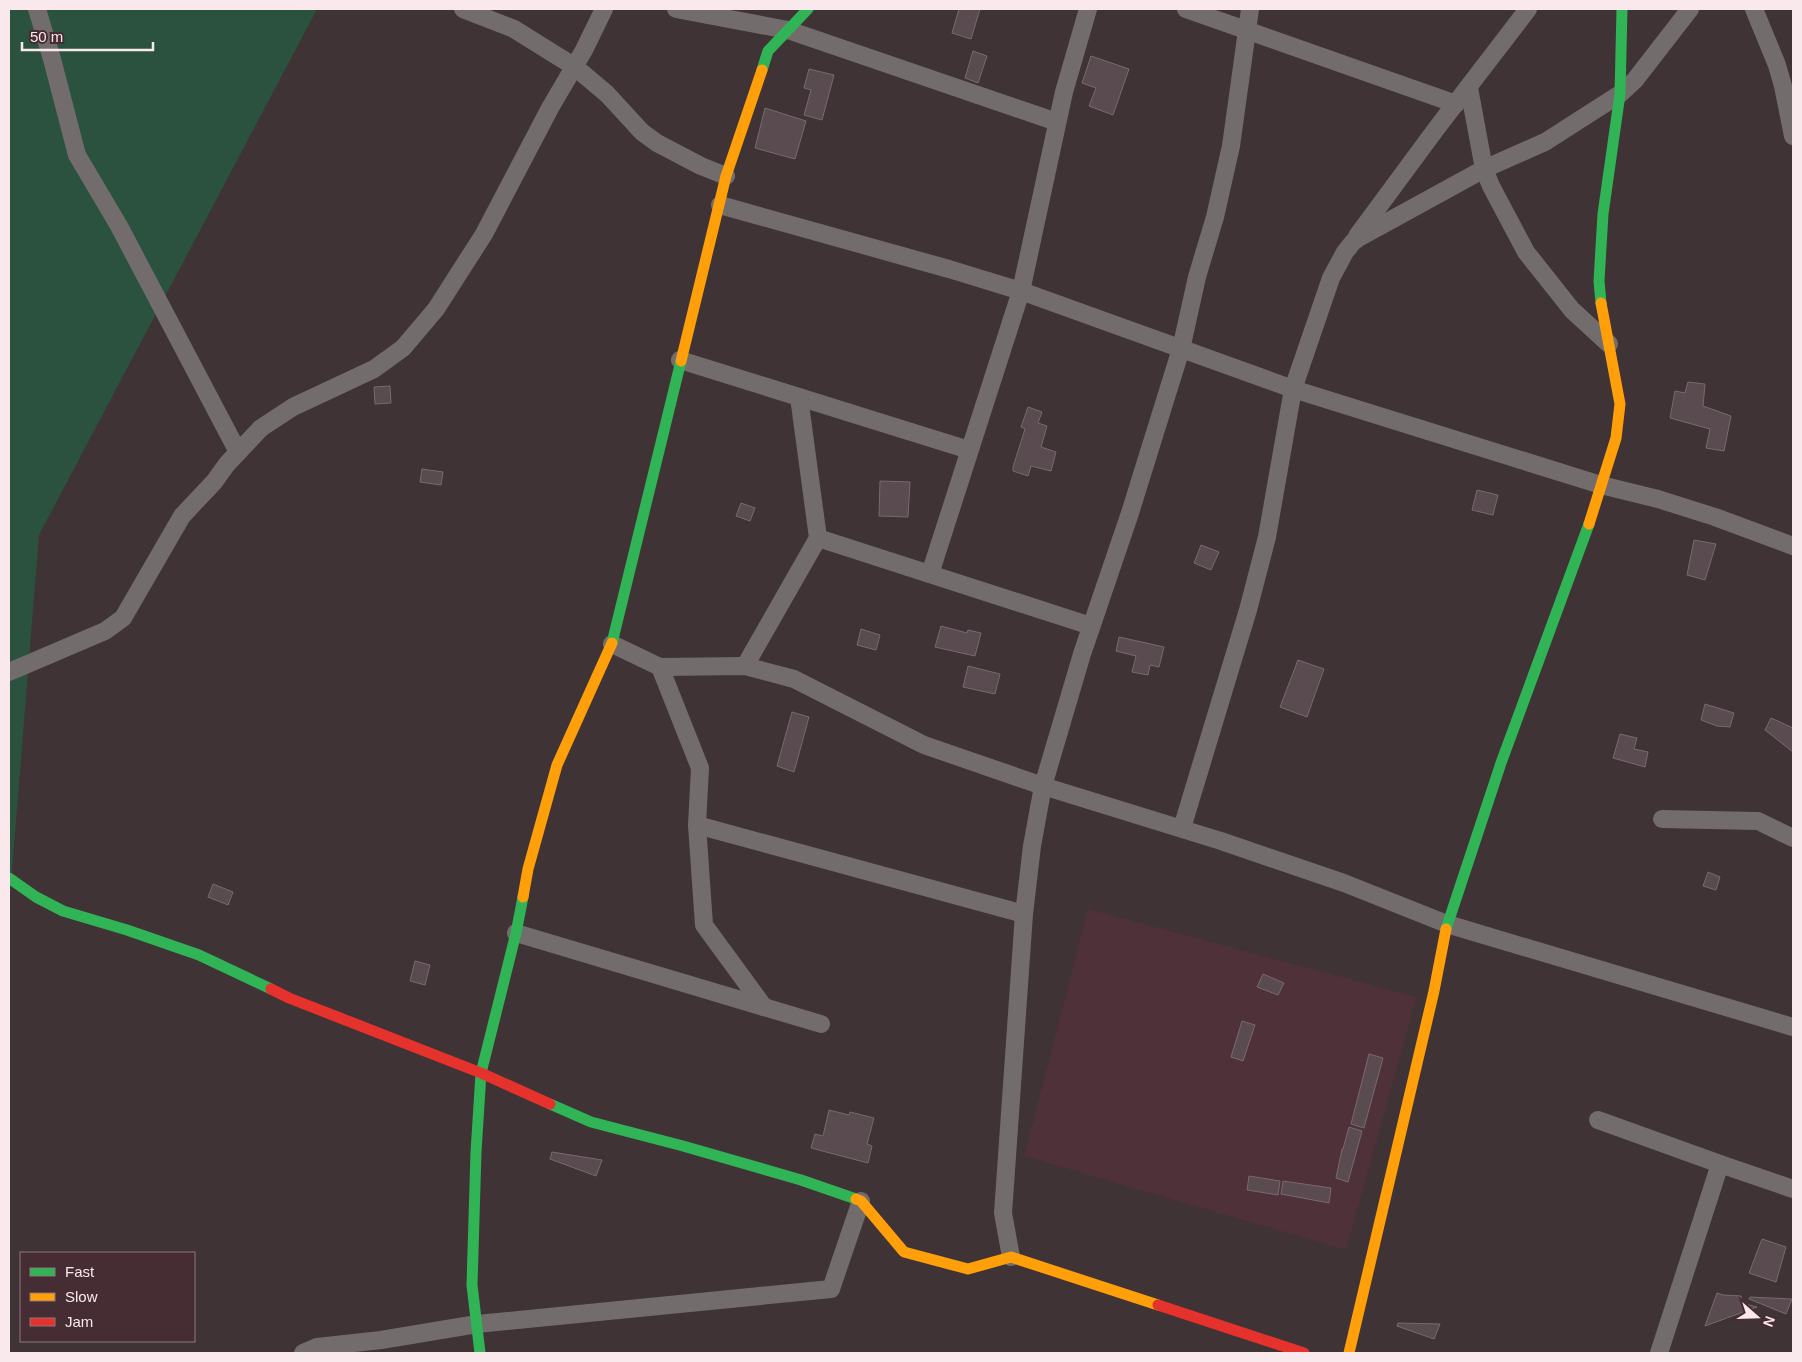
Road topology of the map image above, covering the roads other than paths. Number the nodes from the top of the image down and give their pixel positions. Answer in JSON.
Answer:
{"nodes":[{"id":1,"x":37,"y":9,"type":"edge"},
{"id":2,"x":463,"y":9,"type":"edge"},
{"id":3,"x":604,"y":9,"type":"edge"},
{"id":4,"x":676,"y":9,"type":"edge"},
{"id":5,"x":808,"y":9,"type":"edge"},
{"id":6,"x":1088,"y":9,"type":"edge"},
{"id":7,"x":1186,"y":9,"type":"edge"},
{"id":8,"x":1250,"y":9,"type":"edge"},
{"id":9,"x":1528,"y":9,"type":"edge"},
{"id":10,"x":1622,"y":9,"type":"edge"},
{"id":11,"x":1690,"y":9,"type":"edge"},
{"id":12,"x":1754,"y":9,"type":"edge"},
{"id":13,"x":788,"y":30,"type":"junction"},
{"id":14,"x":1248,"y":30,"type":"junction"},
{"id":15,"x":575,"y":66,"type":"junction"},
{"id":16,"x":1469,"y":88,"type":"junction"},
{"id":17,"x":1620,"y":94,"type":"junction"},
{"id":18,"x":1456,"y":104,"type":"junction"},
{"id":19,"x":1057,"y":122,"type":"junction"},
{"id":20,"x":1793,"y":136,"type":"edge"},
{"id":21,"x":1484,"y":169,"type":"junction"},
{"id":22,"x":726,"y":176,"type":"junction"},
{"id":23,"x":720,"y":205,"type":"junction"},
{"id":24,"x":1353,"y":242,"type":"junction"},
{"id":25,"x":1021,"y":291,"type":"junction"},
{"id":26,"x":1609,"y":344,"type":"junction"},
{"id":27,"x":1181,"y":348,"type":"junction"},
{"id":28,"x":680,"y":360,"type":"junction"},
{"id":29,"x":1293,"y":389,"type":"junction"},
{"id":30,"x":798,"y":397,"type":"junction"},
{"id":31,"x":970,"y":450,"type":"junction"},
{"id":32,"x":238,"y":452,"type":"junction"},
{"id":33,"x":1601,"y":485,"type":"junction"},
{"id":34,"x":818,"y":538,"type":"junction"},
{"id":35,"x":1793,"y":546,"type":"edge"},
{"id":36,"x":930,"y":574,"type":"junction"},
{"id":37,"x":1091,"y":626,"type":"junction"},
{"id":38,"x":612,"y":644,"type":"junction"},
{"id":39,"x":745,"y":666,"type":"junction"},
{"id":40,"x":660,"y":667,"type":"junction"},
{"id":41,"x":9,"y":672,"type":"edge"},
{"id":42,"x":1044,"y":786,"type":"junction"},
{"id":43,"x":1662,"y":819,"type":"dead end"},
{"id":44,"x":697,"y":825,"type":"junction"},
{"id":45,"x":1182,"y":828,"type":"junction"},
{"id":46,"x":1793,"y":838,"type":"edge"},
{"id":47,"x":9,"y":878,"type":"edge"},
{"id":48,"x":1024,"y":914,"type":"junction"},
{"id":49,"x":1447,"y":924,"type":"junction"},
{"id":50,"x":516,"y":933,"type":"junction"},
{"id":51,"x":764,"y":1007,"type":"junction"},
{"id":52,"x":821,"y":1024,"type":"dead end"},
{"id":53,"x":1793,"y":1027,"type":"edge"},
{"id":54,"x":481,"y":1073,"type":"junction"},
{"id":55,"x":1598,"y":1120,"type":"dead end"},
{"id":56,"x":1720,"y":1164,"type":"junction"},
{"id":57,"x":1793,"y":1189,"type":"edge"},
{"id":58,"x":861,"y":1201,"type":"junction"},
{"id":59,"x":1011,"y":1257,"type":"junction"},
{"id":60,"x":477,"y":1324,"type":"junction"},
{"id":61,"x":303,"y":1353,"type":"edge"},
{"id":62,"x":480,"y":1353,"type":"edge"},
{"id":63,"x":1304,"y":1353,"type":"edge"},
{"id":64,"x":1350,"y":1353,"type":"edge"},
{"id":65,"x":1658,"y":1353,"type":"edge"}],
"edges":[{"from":1,"to":32,"type":"street"},
{"from":2,"to":15,"type":"street"},
{"from":3,"to":15,"type":"street"},
{"from":4,"to":13,"type":"street"},
{"from":5,"to":13,"type":"street"},
{"from":6,"to":19,"type":"street"},
{"from":7,"to":14,"type":"street"},
{"from":8,"to":14,"type":"street"},
{"from":9,"to":16,"type":"street"},
{"from":10,"to":17,"type":"street"},
{"from":11,"to":17,"type":"street"},
{"from":12,"to":20,"type":"street"},
{"from":13,"to":19,"type":"street"},
{"from":13,"to":22,"type":"street"},
{"from":14,"to":18,"type":"street"},
{"from":14,"to":27,"type":"street"},
{"from":15,"to":22,"type":"street"},
{"from":15,"to":32,"type":"street"},
{"from":16,"to":18,"type":"street"},
{"from":16,"to":21,"type":"street"},
{"from":17,"to":21,"type":"street"},
{"from":17,"to":26,"type":"street"},
{"from":18,"to":24,"type":"street"},
{"from":19,"to":25,"type":"street"},
{"from":21,"to":24,"type":"street"},
{"from":21,"to":26,"type":"street"},
{"from":22,"to":23,"type":"street"},
{"from":23,"to":25,"type":"street"},
{"from":23,"to":28,"type":"street"},
{"from":24,"to":29,"type":"street"},
{"from":25,"to":27,"type":"street"},
{"from":25,"to":31,"type":"street"},
{"from":26,"to":33,"type":"street"},
{"from":27,"to":29,"type":"street"},
{"from":27,"to":37,"type":"street"},
{"from":28,"to":30,"type":"street"},
{"from":28,"to":38,"type":"street"},
{"from":29,"to":33,"type":"street"},
{"from":29,"to":45,"type":"street"},
{"from":30,"to":31,"type":"street"},
{"from":30,"to":34,"type":"street"},
{"from":31,"to":36,"type":"street"},
{"from":32,"to":41,"type":"street"},
{"from":33,"to":35,"type":"street"},
{"from":33,"to":49,"type":"street"},
{"from":34,"to":36,"type":"street"},
{"from":34,"to":39,"type":"street"},
{"from":36,"to":37,"type":"street"},
{"from":37,"to":42,"type":"street"},
{"from":38,"to":40,"type":"street"},
{"from":38,"to":50,"type":"street"},
{"from":39,"to":40,"type":"street"},
{"from":39,"to":42,"type":"street"},
{"from":40,"to":44,"type":"street"},
{"from":42,"to":45,"type":"street"},
{"from":42,"to":48,"type":"street"},
{"from":43,"to":46,"type":"street"},
{"from":44,"to":48,"type":"street"},
{"from":44,"to":51,"type":"street"},
{"from":45,"to":49,"type":"street"},
{"from":47,"to":54,"type":"street"},
{"from":48,"to":59,"type":"street"},
{"from":49,"to":53,"type":"street"},
{"from":49,"to":64,"type":"street"},
{"from":50,"to":51,"type":"street"},
{"from":50,"to":54,"type":"street"},
{"from":51,"to":52,"type":"street"},
{"from":54,"to":58,"type":"street"},
{"from":54,"to":60,"type":"street"},
{"from":55,"to":56,"type":"street"},
{"from":56,"to":57,"type":"street"},
{"from":56,"to":65,"type":"street"},
{"from":58,"to":59,"type":"street"},
{"from":58,"to":60,"type":"street"},
{"from":59,"to":63,"type":"street"},
{"from":60,"to":61,"type":"street"},
{"from":60,"to":62,"type":"street"}]}
